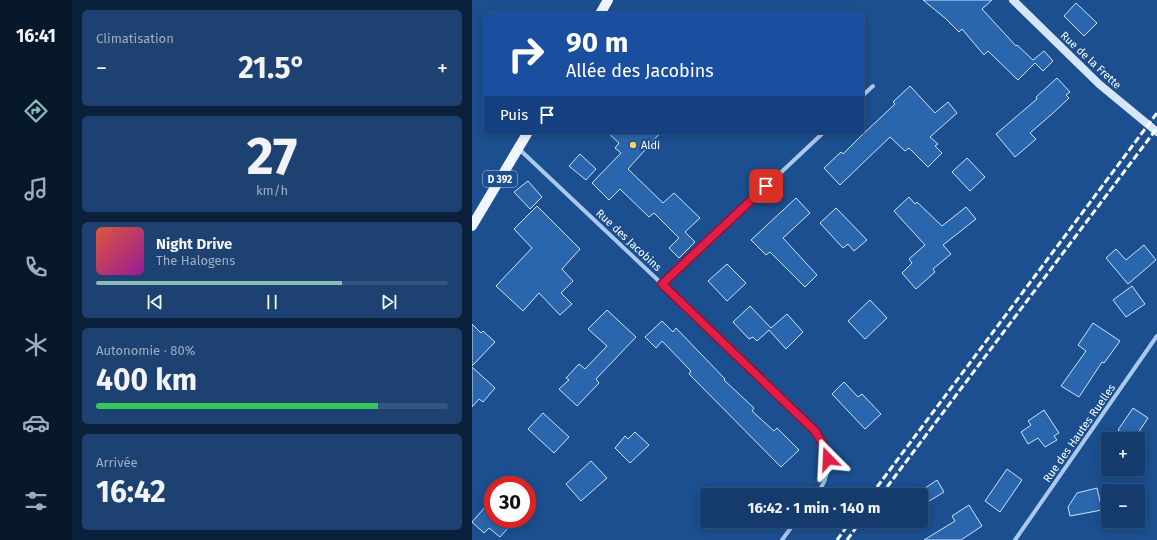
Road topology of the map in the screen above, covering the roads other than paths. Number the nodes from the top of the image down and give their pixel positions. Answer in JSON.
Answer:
{"nodes":[{"id":1,"x":608,"y":0,"type":"edge"},
{"id":2,"x":1013,"y":0,"type":"edge"},
{"id":3,"x":601,"y":12,"type":"edge"},
{"id":4,"x":873,"y":86,"type":"dead end"},
{"id":5,"x":864,"y":94,"type":"edge"},
{"id":6,"x":1157,"y":132,"type":"edge"},
{"id":7,"x":527,"y":134,"type":"edge"},
{"id":8,"x":822,"y":134,"type":"edge"},
{"id":9,"x":518,"y":148,"type":"junction"},
{"id":10,"x":472,"y":226,"type":"edge"},
{"id":11,"x":662,"y":284,"type":"junction"},
{"id":12,"x":1157,"y":336,"type":"edge"},
{"id":13,"x":821,"y":488,"type":"edge"},
{"id":14,"x":791,"y":528,"type":"edge"},
{"id":15,"x":782,"y":540,"type":"edge"},
{"id":16,"x":1015,"y":540,"type":"edge"}],
"edges":[{"from":1,"to":3,"type":"main road"},
{"from":2,"to":6,"type":"street","name":"Rue de la Frette"},
{"from":4,"to":5,"type":"street"},
{"from":7,"to":9,"type":"main road","number":"D 392"},
{"from":8,"to":11,"type":"street"},
{"from":9,"to":10,"type":"main road","number":"D 392"},
{"from":9,"to":11,"type":"street","name":"Rue des Jacobins"},
{"from":11,"to":13,"type":"street","name":"Rue des Jacobins"},
{"from":12,"to":16,"type":"street","name":"Rue des Hautes Ruelles"},
{"from":14,"to":15,"type":"street"}]}
